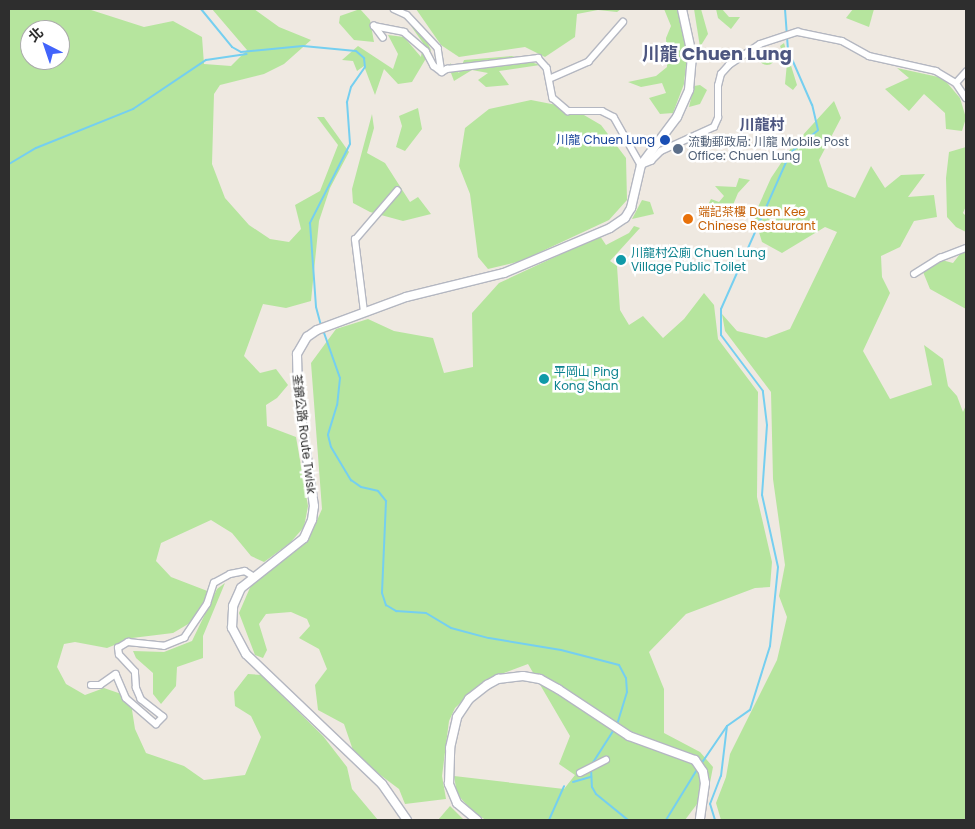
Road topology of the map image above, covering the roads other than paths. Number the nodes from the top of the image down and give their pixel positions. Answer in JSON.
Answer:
{"nodes":[{"id":1,"x":394,"y":9,"type":"edge"},
{"id":2,"x":682,"y":9,"type":"edge"},
{"id":3,"x":623,"y":22,"type":"dead end"},
{"id":4,"x":383,"y":38,"type":"dead end"},
{"id":5,"x":442,"y":72,"type":"junction"},
{"id":6,"x":966,"y":72,"type":"edge"},
{"id":7,"x":549,"y":79,"type":"junction"},
{"id":8,"x":956,"y":83,"type":"junction"},
{"id":9,"x":966,"y":98,"type":"edge"},
{"id":10,"x":641,"y":164,"type":"junction"},
{"id":11,"x":397,"y":191,"type":"dead end"},
{"id":12,"x":966,"y":248,"type":"edge"},
{"id":13,"x":914,"y":274,"type":"dead end"},
{"id":14,"x":364,"y":312,"type":"junction"},
{"id":15,"x":253,"y":576,"type":"junction"},
{"id":16,"x":91,"y":685,"type":"dead end"},
{"id":17,"x":606,"y":760,"type":"dead end"},
{"id":18,"x":580,"y":773,"type":"dead end"},
{"id":19,"x":407,"y":820,"type":"edge"},
{"id":20,"x":477,"y":820,"type":"edge"},
{"id":21,"x":700,"y":820,"type":"edge"}],
"edges":[{"from":1,"to":5,"type":"street"},
{"from":2,"to":10,"type":"main road","name":"荃錦公路 Route Twisk"},
{"from":3,"to":7,"type":"street"},
{"from":4,"to":5,"type":"street"},
{"from":5,"to":7,"type":"street"},
{"from":6,"to":8,"type":"street"},
{"from":7,"to":10,"type":"street"},
{"from":8,"to":9,"type":"street"},
{"from":8,"to":10,"type":"street"},
{"from":10,"to":14,"type":"main road","name":"荃錦公路 Route Twisk"},
{"from":11,"to":14,"type":"street"},
{"from":12,"to":13,"type":"street"},
{"from":14,"to":15,"type":"main road","name":"荃錦公路 Route Twisk"},
{"from":15,"to":16,"type":"street"},
{"from":15,"to":19,"type":"main road","name":"荃錦公路 Route Twisk"},
{"from":17,"to":18,"type":"street"},
{"from":20,"to":21,"type":"main road"}]}
